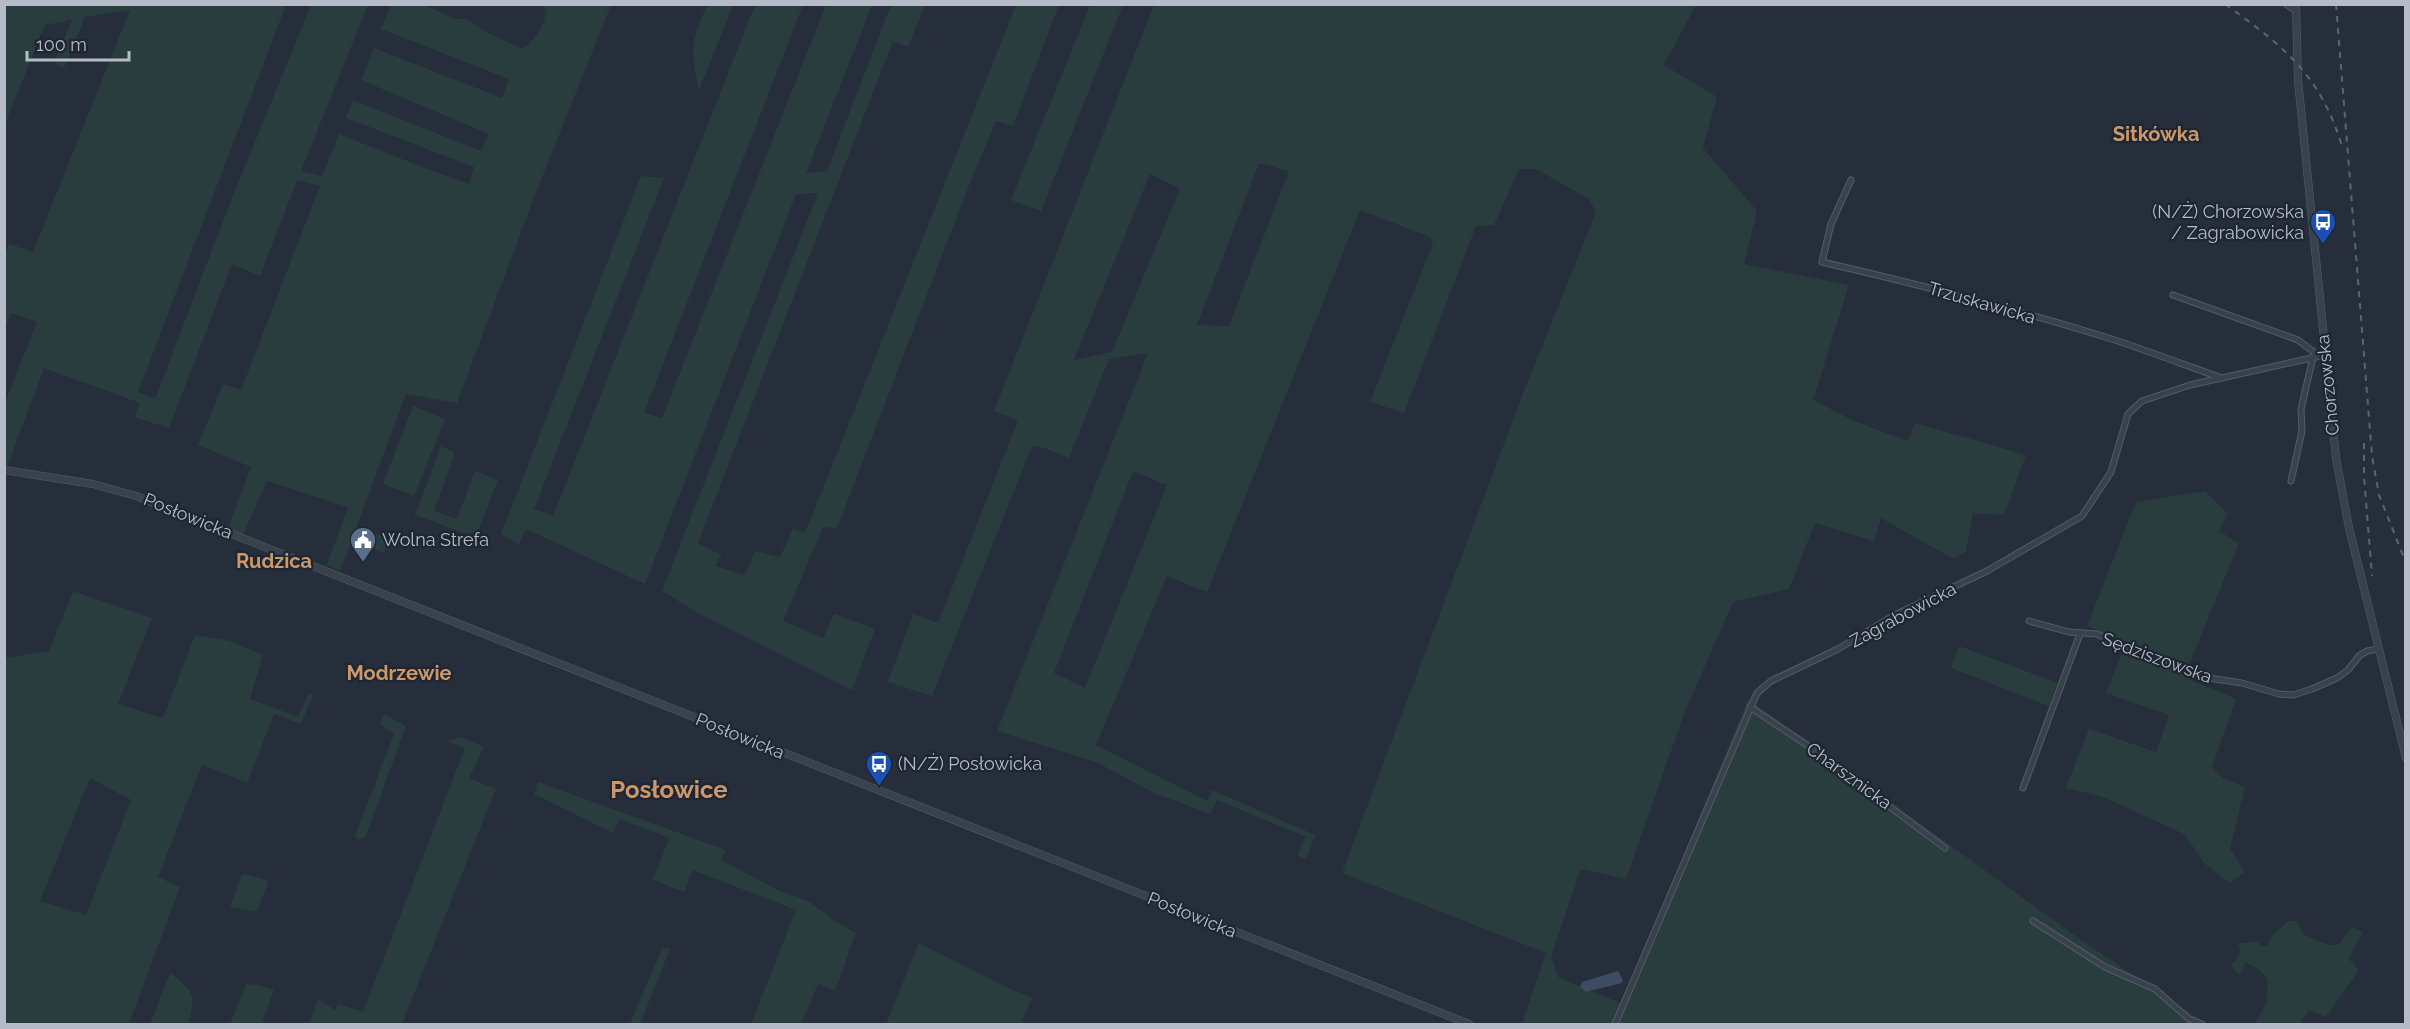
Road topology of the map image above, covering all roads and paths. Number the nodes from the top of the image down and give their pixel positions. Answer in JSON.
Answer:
{"nodes":[{"id":1,"x":2286,"y":4,"type":"edge"},
{"id":2,"x":2296,"y":8,"type":"edge"},
{"id":3,"x":1851,"y":180,"type":"dead end"},
{"id":4,"x":2173,"y":295,"type":"dead end"},
{"id":5,"x":2319,"y":356,"type":"junction"},
{"id":6,"x":2224,"y":378,"type":"junction"},
{"id":7,"x":4,"y":470,"type":"edge"},
{"id":8,"x":2291,"y":481,"type":"dead end"},
{"id":9,"x":2029,"y":621,"type":"dead end"},
{"id":10,"x":2080,"y":634,"type":"junction"},
{"id":11,"x":2379,"y":649,"type":"junction"},
{"id":12,"x":1750,"y":707,"type":"junction"},
{"id":13,"x":2406,"y":758,"type":"edge"},
{"id":14,"x":2023,"y":788,"type":"dead end"},
{"id":15,"x":1945,"y":848,"type":"dead end"},
{"id":16,"x":2033,"y":921,"type":"dead end"},
{"id":17,"x":1469,"y":1024,"type":"edge"},
{"id":18,"x":1615,"y":1024,"type":"edge"},
{"id":19,"x":2202,"y":1024,"type":"edge"}],
"edges":[{"from":1,"to":2,"type":"street"},
{"from":2,"to":5,"type":"street","name":"Chorzowska"},
{"from":3,"to":6,"type":"street","name":"Trzuskawicka"},
{"from":4,"to":5,"type":"street"},
{"from":5,"to":6,"type":"street","name":"Zagrabowicka"},
{"from":5,"to":8,"type":"street"},
{"from":5,"to":11,"type":"street","name":"Chorzowska"},
{"from":6,"to":12,"type":"street","name":"Zagrabowicka"},
{"from":7,"to":17,"type":"street","name":"Posłowicka"},
{"from":9,"to":10,"type":"street","name":"Sędziszowska"},
{"from":10,"to":11,"type":"street","name":"Sędziszowska"},
{"from":10,"to":14,"type":"street"},
{"from":11,"to":13,"type":"street","name":"Chorzowska"},
{"from":12,"to":15,"type":"street","name":"Charsznicka"},
{"from":12,"to":18,"type":"street","name":"Zagrabowicka"},
{"from":16,"to":19,"type":"street"}]}
